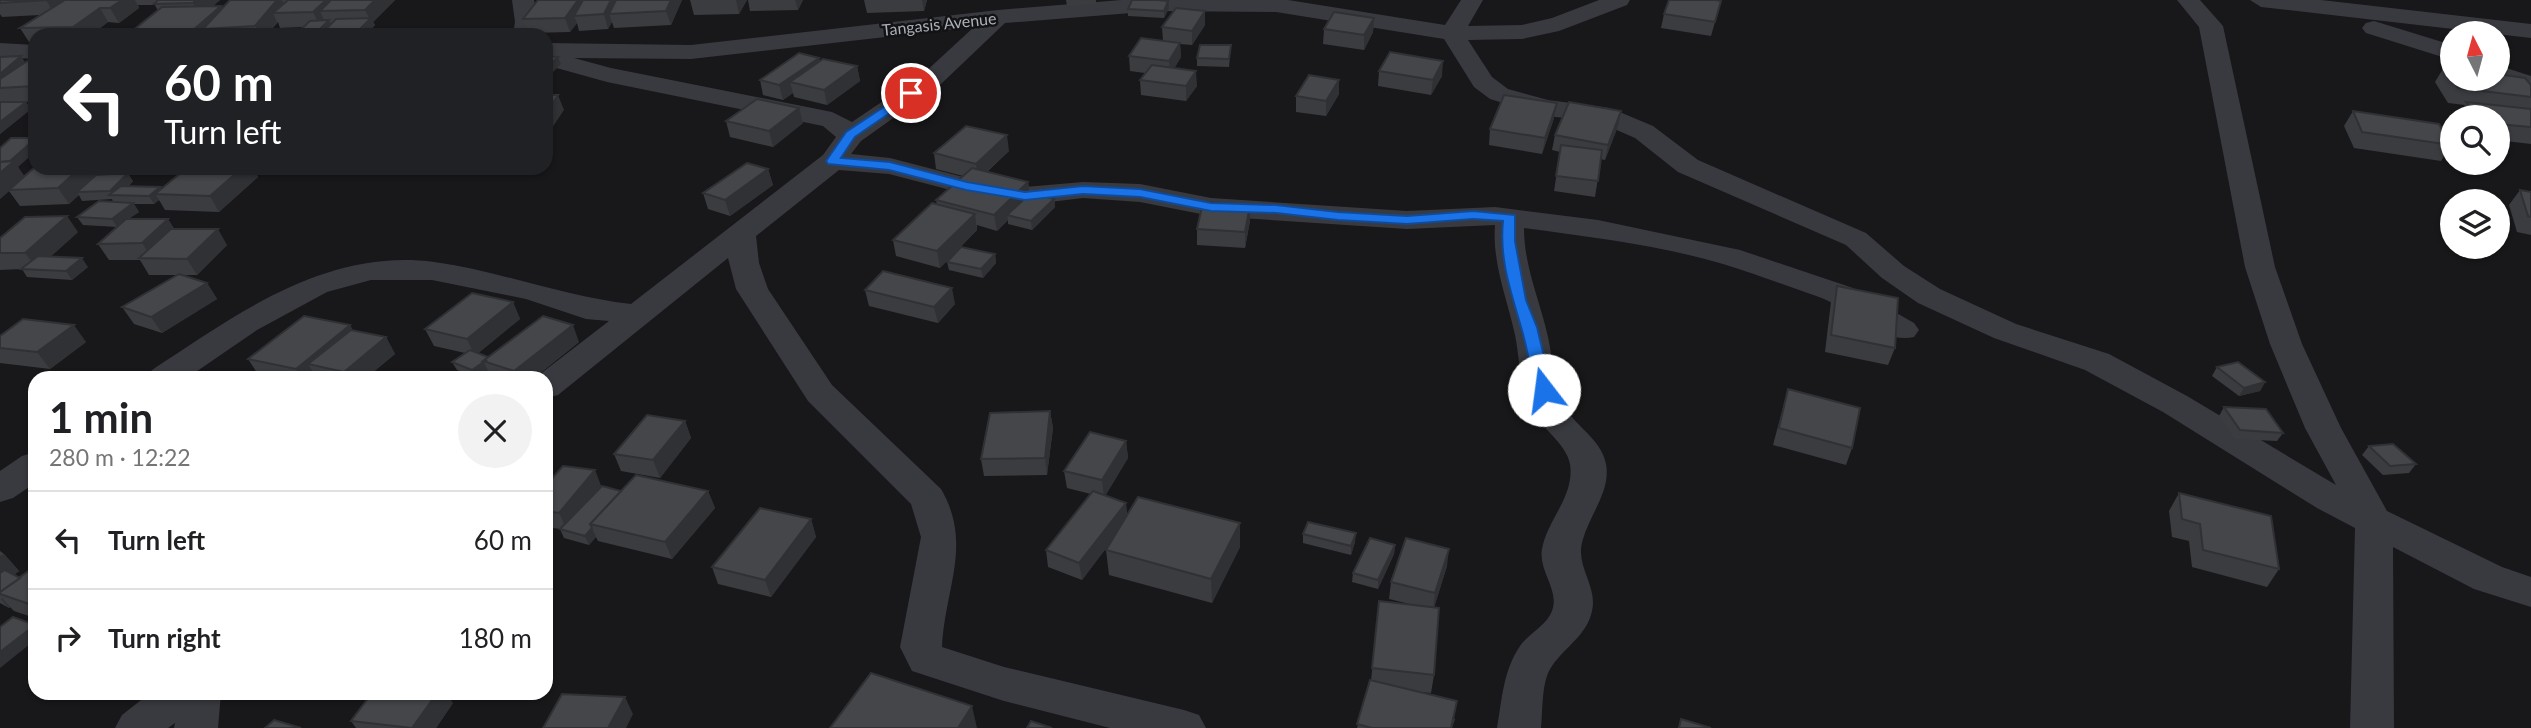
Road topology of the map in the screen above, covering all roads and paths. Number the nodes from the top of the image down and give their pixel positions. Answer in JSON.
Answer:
{"nodes":[{"id":1,"x":523,"y":0,"type":"edge"},
{"id":2,"x":1244,"y":0,"type":"edge"},
{"id":3,"x":1472,"y":0,"type":"edge"},
{"id":4,"x":1619,"y":0,"type":"edge"},
{"id":5,"x":2188,"y":0,"type":"edge"},
{"id":6,"x":2272,"y":1,"type":"edge"},
{"id":7,"x":1277,"y":3,"type":"edge"},
{"id":8,"x":2328,"y":9,"type":"junction"},
{"id":9,"x":998,"y":17,"type":"junction"},
{"id":10,"x":526,"y":28,"type":"edge"},
{"id":11,"x":2531,"y":32,"type":"edge"},
{"id":12,"x":1452,"y":33,"type":"junction"},
{"id":13,"x":2440,"y":49,"type":"edge"},
{"id":14,"x":0,"y":50,"type":"edge"},
{"id":15,"x":553,"y":50,"type":"edge"},
{"id":16,"x":28,"y":52,"type":"edge"},
{"id":17,"x":553,"y":59,"type":"edge"},
{"id":18,"x":2510,"y":70,"type":"edge"},
{"id":19,"x":2531,"y":76,"type":"edge"},
{"id":20,"x":2510,"y":77,"type":"edge"},
{"id":21,"x":2531,"y":85,"type":"edge"},
{"id":22,"x":851,"y":135,"type":"junction"},
{"id":23,"x":833,"y":161,"type":"junction"},
{"id":24,"x":1510,"y":218,"type":"junction"},
{"id":25,"x":741,"y":234,"type":"junction"},
{"id":26,"x":637,"y":314,"type":"junction"},
{"id":27,"x":1903,"y":330,"type":"dead end"},
{"id":28,"x":174,"y":371,"type":"edge"},
{"id":29,"x":553,"y":381,"type":"edge"},
{"id":30,"x":28,"y":470,"type":"edge"},
{"id":31,"x":2,"y":486,"type":"edge"},
{"id":32,"x":2374,"y":522,"type":"junction"},
{"id":33,"x":2531,"y":592,"type":"edge"},
{"id":34,"x":172,"y":700,"type":"edge"},
{"id":35,"x":199,"y":700,"type":"edge"},
{"id":36,"x":137,"y":728,"type":"edge"},
{"id":37,"x":196,"y":728,"type":"edge"},
{"id":38,"x":1184,"y":728,"type":"edge"},
{"id":39,"x":1519,"y":728,"type":"edge"},
{"id":40,"x":2372,"y":728,"type":"edge"}],
"edges":[{"from":1,"to":10,"type":"street"},
{"from":2,"to":7,"type":"street"},
{"from":3,"to":12,"type":"street"},
{"from":4,"to":12,"type":"street","name":"Tangasis Avenue"},
{"from":5,"to":32,"type":"street"},
{"from":6,"to":8,"type":"street"},
{"from":7,"to":9,"type":"street","name":"Tangasis Avenue"},
{"from":7,"to":12,"type":"street","name":"Tangasis Avenue"},
{"from":8,"to":11,"type":"street"},
{"from":8,"to":13,"type":"street"},
{"from":9,"to":15,"type":"street","name":"Tangasis Avenue"},
{"from":9,"to":22,"type":"street"},
{"from":12,"to":32,"type":"street"},
{"from":14,"to":16,"type":"street"},
{"from":17,"to":22,"type":"street"},
{"from":18,"to":19,"type":"street"},
{"from":20,"to":21,"type":"street"},
{"from":22,"to":23,"type":"street"},
{"from":23,"to":24,"type":"street"},
{"from":23,"to":25,"type":"street"},
{"from":24,"to":27,"type":"street"},
{"from":24,"to":39,"type":"street"},
{"from":25,"to":26,"type":"street"},
{"from":25,"to":38,"type":"street"},
{"from":26,"to":28,"type":"street"},
{"from":26,"to":29,"type":"street"},
{"from":30,"to":31,"type":"street"},
{"from":32,"to":33,"type":"street"},
{"from":32,"to":40,"type":"street"},
{"from":34,"to":36,"type":"street"},
{"from":35,"to":37,"type":"street"}]}
